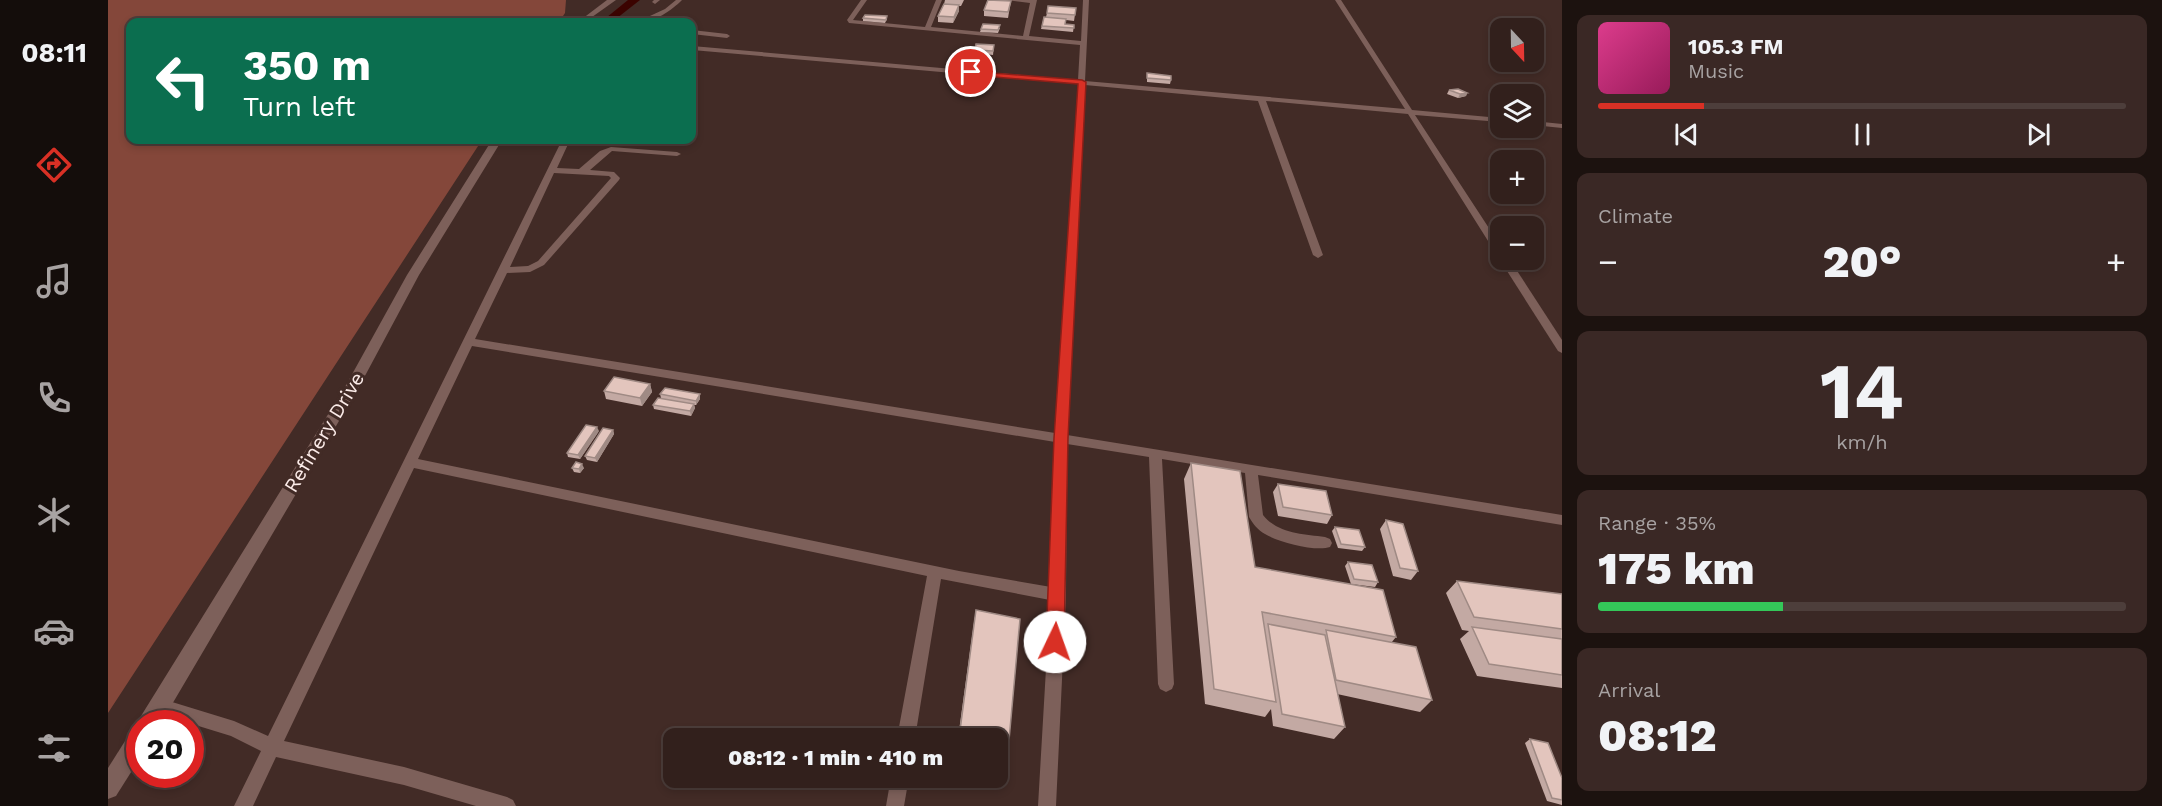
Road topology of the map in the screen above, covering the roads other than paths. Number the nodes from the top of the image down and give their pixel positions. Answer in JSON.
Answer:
{"nodes":[{"id":1,"x":612,"y":0,"type":"edge"},
{"id":2,"x":679,"y":0,"type":"edge"},
{"id":3,"x":864,"y":0,"type":"edge"},
{"id":4,"x":939,"y":0,"type":"edge"},
{"id":5,"x":1009,"y":0,"type":"edge"},
{"id":6,"x":1086,"y":0,"type":"edge"},
{"id":7,"x":1338,"y":0,"type":"edge"},
{"id":8,"x":1034,"y":1,"type":"edge"},
{"id":9,"x":586,"y":18,"type":"edge"},
{"id":10,"x":649,"y":18,"type":"edge"},
{"id":11,"x":927,"y":29,"type":"junction"},
{"id":12,"x":696,"y":32,"type":"edge"},
{"id":13,"x":727,"y":36,"type":"dead end"},
{"id":14,"x":1026,"y":38,"type":"junction"},
{"id":15,"x":1084,"y":43,"type":"junction"},
{"id":16,"x":696,"y":48,"type":"edge"},
{"id":17,"x":1082,"y":82,"type":"junction"},
{"id":18,"x":1261,"y":98,"type":"junction"},
{"id":19,"x":1410,"y":112,"type":"junction"},
{"id":20,"x":1490,"y":119,"type":"edge"},
{"id":21,"x":1544,"y":124,"type":"edge"},
{"id":22,"x":1562,"y":126,"type":"edge"},
{"id":23,"x":495,"y":144,"type":"edge"},
{"id":24,"x":564,"y":144,"type":"edge"},
{"id":25,"x":677,"y":154,"type":"dead end"},
{"id":26,"x":552,"y":170,"type":"junction"},
{"id":27,"x":582,"y":172,"type":"junction"},
{"id":28,"x":1490,"y":236,"type":"edge"},
{"id":29,"x":1318,"y":255,"type":"dead end"},
{"id":30,"x":504,"y":270,"type":"junction"},
{"id":31,"x":1511,"y":270,"type":"edge"},
{"id":32,"x":470,"y":342,"type":"junction"},
{"id":33,"x":1562,"y":349,"type":"edge"},
{"id":34,"x":1061,"y":438,"type":"junction"},
{"id":35,"x":1155,"y":453,"type":"junction"},
{"id":36,"x":408,"y":462,"type":"junction"},
{"id":37,"x":1251,"y":468,"type":"junction"},
{"id":38,"x":1562,"y":520,"type":"edge"},
{"id":39,"x":1325,"y":543,"type":"dead end"},
{"id":40,"x":935,"y":572,"type":"junction"},
{"id":41,"x":1058,"y":595,"type":"junction"},
{"id":42,"x":1166,"y":684,"type":"dead end"},
{"id":43,"x":159,"y":706,"type":"junction"},
{"id":44,"x":156,"y":710,"type":"edge"},
{"id":45,"x":908,"y":728,"type":"edge"},
{"id":46,"x":272,"y":747,"type":"junction"},
{"id":47,"x":126,"y":759,"type":"edge"},
{"id":48,"x":108,"y":788,"type":"edge"},
{"id":49,"x":898,"y":788,"type":"edge"},
{"id":50,"x":243,"y":806,"type":"edge"},
{"id":51,"x":507,"y":806,"type":"edge"},
{"id":52,"x":895,"y":806,"type":"edge"},
{"id":53,"x":1047,"y":806,"type":"edge"}],
"edges":[{"from":1,"to":9,"type":"street"},
{"from":2,"to":10,"type":"lane"},
{"from":3,"to":11,"type":"lane"},
{"from":4,"to":11,"type":"lane"},
{"from":5,"to":8,"type":"lane"},
{"from":6,"to":15,"type":"lane"},
{"from":7,"to":19,"type":"lane"},
{"from":8,"to":14,"type":"lane"},
{"from":11,"to":14,"type":"lane"},
{"from":12,"to":13,"type":"lane"},
{"from":14,"to":15,"type":"lane"},
{"from":15,"to":17,"type":"lane"},
{"from":16,"to":17,"type":"lane"},
{"from":17,"to":18,"type":"lane"},
{"from":17,"to":34,"type":"lane"},
{"from":18,"to":19,"type":"lane"},
{"from":18,"to":29,"type":"lane"},
{"from":19,"to":20,"type":"lane"},
{"from":19,"to":28,"type":"lane"},
{"from":21,"to":22,"type":"lane"},
{"from":23,"to":43,"type":"street","name":"Refinery Drive"},
{"from":24,"to":26,"type":"lane"},
{"from":25,"to":27,"type":"lane"},
{"from":26,"to":27,"type":"lane"},
{"from":26,"to":30,"type":"lane"},
{"from":27,"to":30,"type":"lane"},
{"from":30,"to":32,"type":"lane"},
{"from":31,"to":33,"type":"lane"},
{"from":32,"to":34,"type":"lane"},
{"from":32,"to":36,"type":"lane"},
{"from":34,"to":35,"type":"lane"},
{"from":34,"to":41,"type":"lane"},
{"from":35,"to":37,"type":"lane"},
{"from":35,"to":42,"type":"lane"},
{"from":36,"to":40,"type":"lane"},
{"from":36,"to":46,"type":"lane"},
{"from":37,"to":38,"type":"lane"},
{"from":37,"to":39,"type":"lane"},
{"from":40,"to":41,"type":"lane"},
{"from":40,"to":45,"type":"lane"},
{"from":41,"to":53,"type":"lane"},
{"from":43,"to":44,"type":"street","name":"Refinery Drive"},
{"from":43,"to":46,"type":"lane"},
{"from":46,"to":50,"type":"lane"},
{"from":46,"to":51,"type":"lane"},
{"from":47,"to":48,"type":"street"},
{"from":49,"to":52,"type":"lane"}]}
